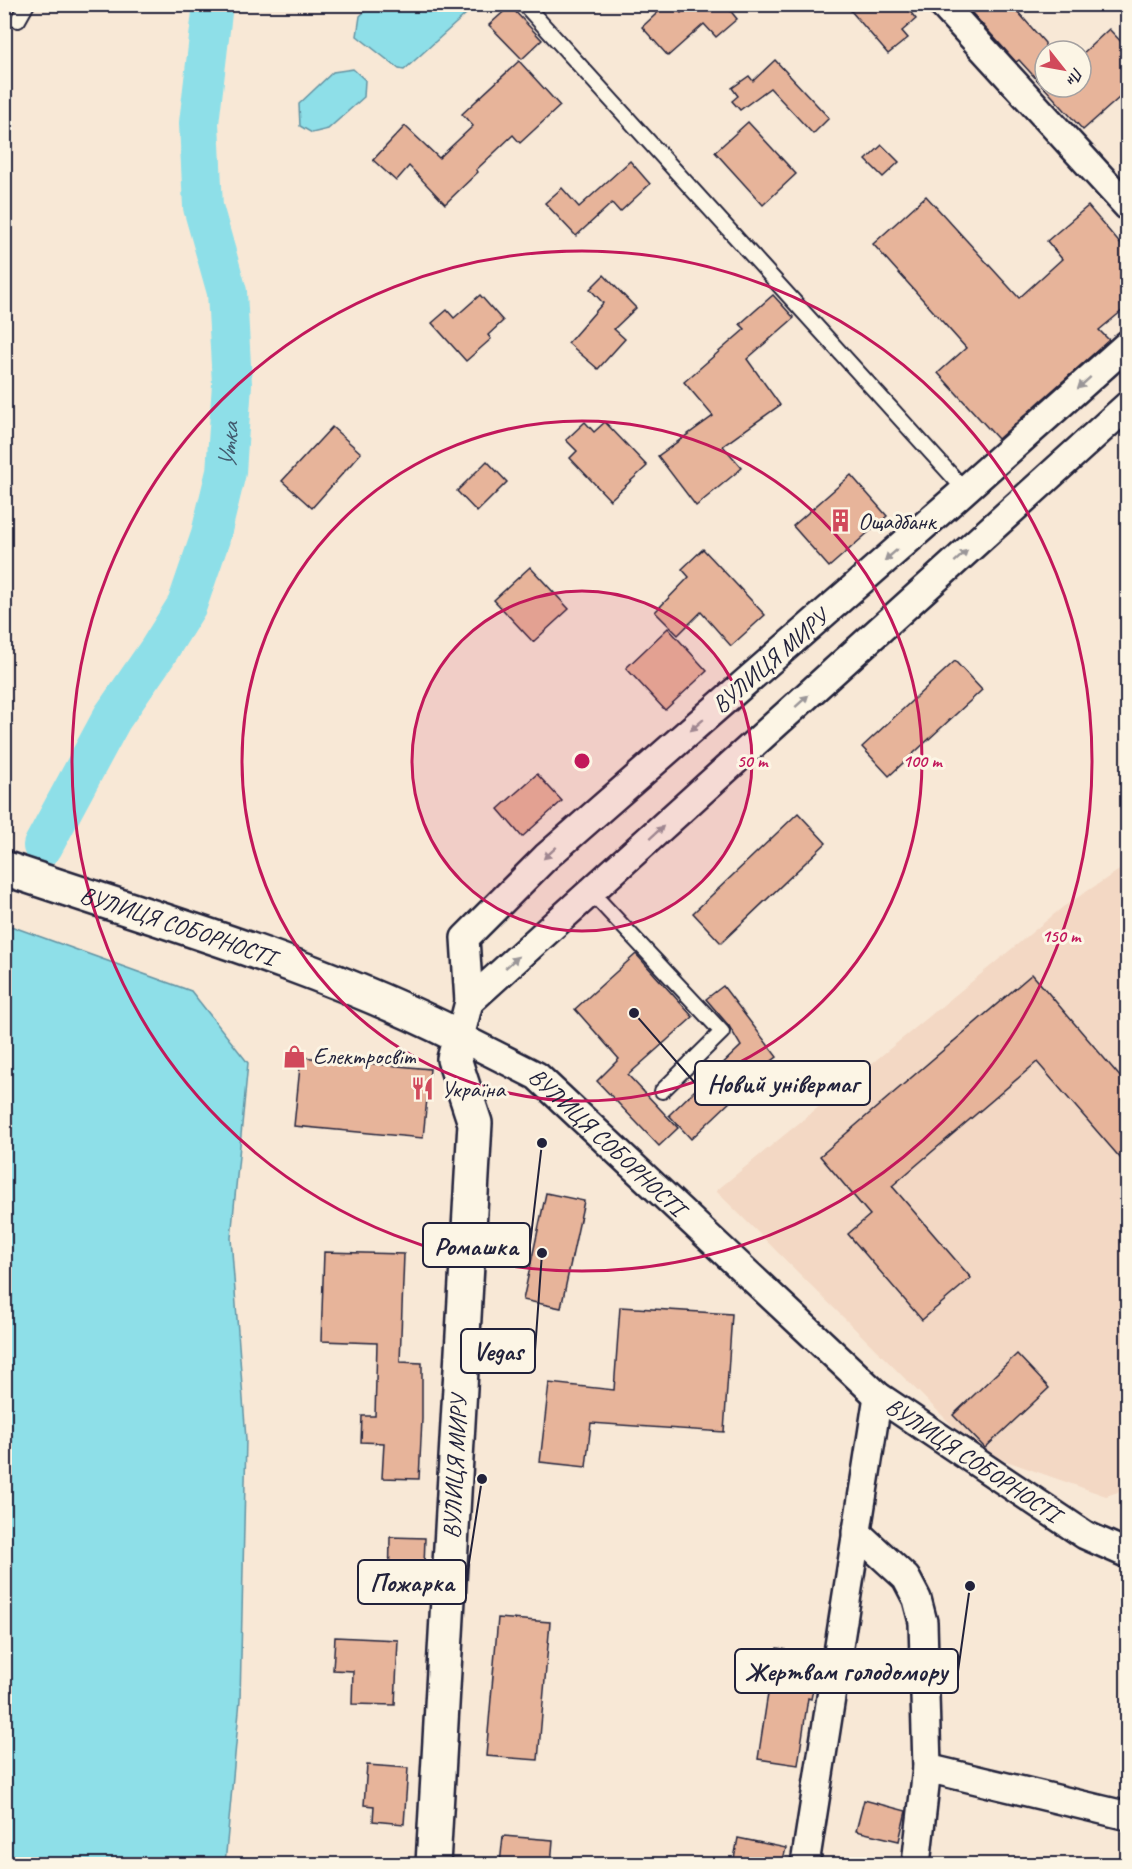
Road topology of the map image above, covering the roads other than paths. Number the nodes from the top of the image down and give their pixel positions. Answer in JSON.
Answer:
{"nodes":[{"id":1,"x":27,"y":4,"type":"edge"},
{"id":2,"x":524,"y":4,"type":"edge"},
{"id":3,"x":942,"y":4,"type":"edge"},
{"id":4,"x":18,"y":20,"type":"dead end"},
{"id":5,"x":1128,"y":207,"type":"edge"},
{"id":6,"x":1128,"y":344,"type":"edge"},
{"id":7,"x":1128,"y":405,"type":"edge"},
{"id":8,"x":965,"y":490,"type":"junction"},
{"id":9,"x":4,"y":868,"type":"edge"},
{"id":10,"x":591,"y":892,"type":"junction"},
{"id":11,"x":470,"y":1002,"type":"junction"},
{"id":12,"x":460,"y":1037,"type":"junction"},
{"id":13,"x":662,"y":1091,"type":"dead end"},
{"id":14,"x":878,"y":1396,"type":"junction"},
{"id":15,"x":856,"y":1532,"type":"junction"},
{"id":16,"x":1128,"y":1554,"type":"edge"},
{"id":17,"x":927,"y":1768,"type":"junction"},
{"id":18,"x":1128,"y":1816,"type":"edge"},
{"id":19,"x":433,"y":1864,"type":"edge"},
{"id":20,"x":805,"y":1864,"type":"edge"},
{"id":21,"x":916,"y":1864,"type":"edge"}],
"edges":[{"from":1,"to":4,"type":"lane"},
{"from":2,"to":8,"type":"lane"},
{"from":3,"to":5,"type":"street"},
{"from":6,"to":8,"type":"street","name":"ВУЛИЦЯ МИРУ","one_way":true},
{"from":10,"to":7,"type":"street","name":"ВУЛИЦЯ МИРУ","one_way":true},
{"from":8,"to":11,"type":"street","name":"ВУЛИЦЯ МИРУ","one_way":true},
{"from":9,"to":12,"type":"main road","name":"ВУЛИЦЯ СОБОРНОСТІ"},
{"from":11,"to":10,"type":"street","name":"ВУЛИЦЯ МИРУ","one_way":true},
{"from":10,"to":13,"type":"lane"},
{"from":11,"to":12,"type":"street","name":"ВУЛИЦЯ МИРУ"},
{"from":12,"to":14,"type":"street","name":"ВУЛИЦЯ СОБОРНОСТІ"},
{"from":12,"to":19,"type":"main road","name":"ВУЛИЦЯ МИРУ"},
{"from":14,"to":15,"type":"street"},
{"from":14,"to":16,"type":"street","name":"ВУЛИЦЯ СОБОРНОСТІ"},
{"from":15,"to":17,"type":"street"},
{"from":15,"to":20,"type":"street"},
{"from":17,"to":18,"type":"street"},
{"from":17,"to":21,"type":"street"}]}
